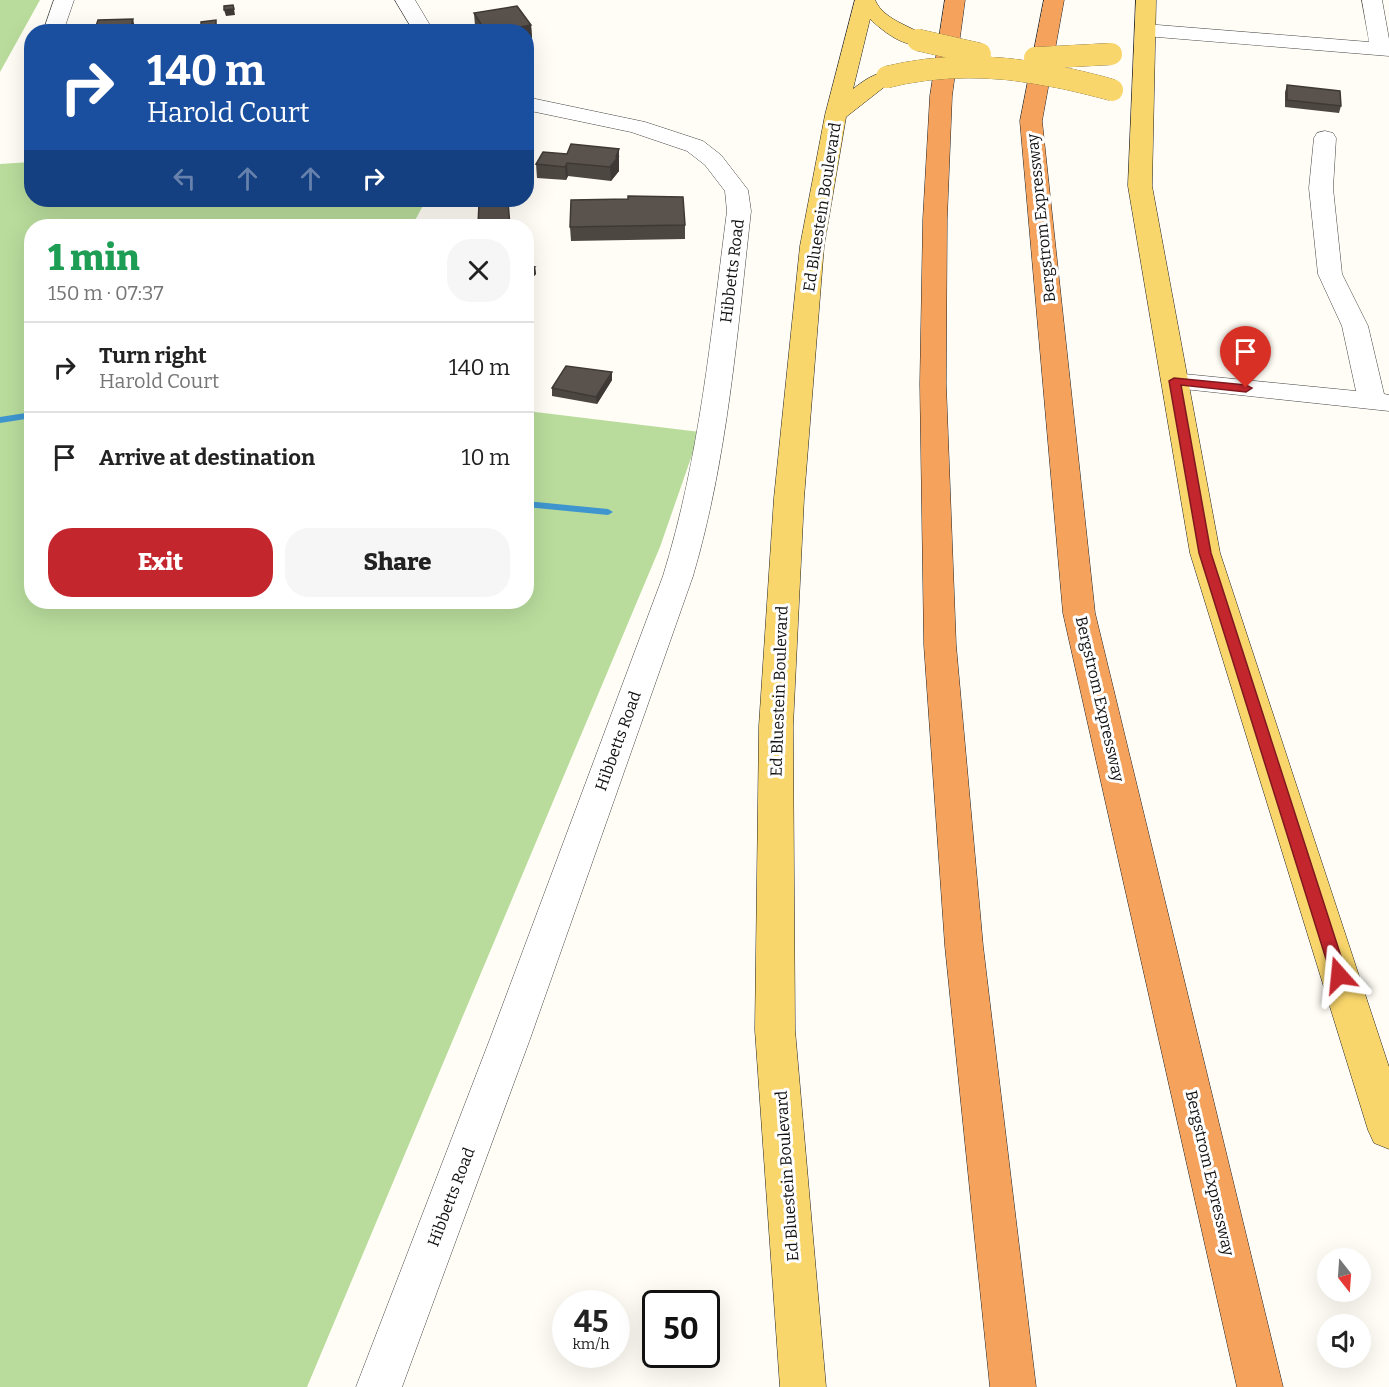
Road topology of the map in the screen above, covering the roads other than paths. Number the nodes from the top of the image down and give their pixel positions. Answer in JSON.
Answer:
{"nodes":[{"id":1,"x":64,"y":0,"type":"edge"},
{"id":2,"x":405,"y":0,"type":"edge"},
{"id":3,"x":955,"y":0,"type":"edge"},
{"id":4,"x":1054,"y":0,"type":"edge"},
{"id":5,"x":1146,"y":0,"type":"edge"},
{"id":6,"x":1372,"y":0,"type":"edge"},
{"id":7,"x":864,"y":1,"type":"edge"},
{"id":8,"x":56,"y":24,"type":"edge"},
{"id":9,"x":419,"y":24,"type":"edge"},
{"id":10,"x":1145,"y":30,"type":"junction"},
{"id":11,"x":1389,"y":48,"type":"edge"},
{"id":12,"x":534,"y":105,"type":"edge"},
{"id":13,"x":836,"y":114,"type":"junction"},
{"id":14,"x":1142,"y":116,"type":"junction"},
{"id":15,"x":1325,"y":138,"type":"dead end"},
{"id":16,"x":1174,"y":381,"type":"junction"},
{"id":17,"x":1380,"y":402,"type":"edge"},
{"id":18,"x":1389,"y":1130,"type":"edge"},
{"id":19,"x":380,"y":1387,"type":"edge"},
{"id":20,"x":803,"y":1387,"type":"edge"},
{"id":21,"x":1013,"y":1387,"type":"edge"},
{"id":22,"x":1260,"y":1387,"type":"edge"}],
"edges":[{"from":1,"to":8,"type":"street"},
{"from":2,"to":9,"type":"street"},
{"from":3,"to":21,"type":"highway"},
{"from":4,"to":22,"type":"highway","name":"Bergstrom Expressway"},
{"from":5,"to":10,"type":"main road"},
{"from":6,"to":11,"type":"street"},
{"from":7,"to":10,"type":"main road","bridge":true},
{"from":7,"to":13,"type":"main road","name":"Ed Bluestein Boulevard"},
{"from":10,"to":11,"type":"street"},
{"from":10,"to":14,"type":"main road"},
{"from":12,"to":19,"type":"street","name":"Hibbetts Road"},
{"from":13,"to":14,"type":"main road","bridge":true},
{"from":13,"to":20,"type":"main road","name":"Ed Bluestein Boulevard"},
{"from":14,"to":16,"type":"main road"},
{"from":15,"to":17,"type":"street"},
{"from":16,"to":17,"type":"street"},
{"from":16,"to":18,"type":"main road"}]}
